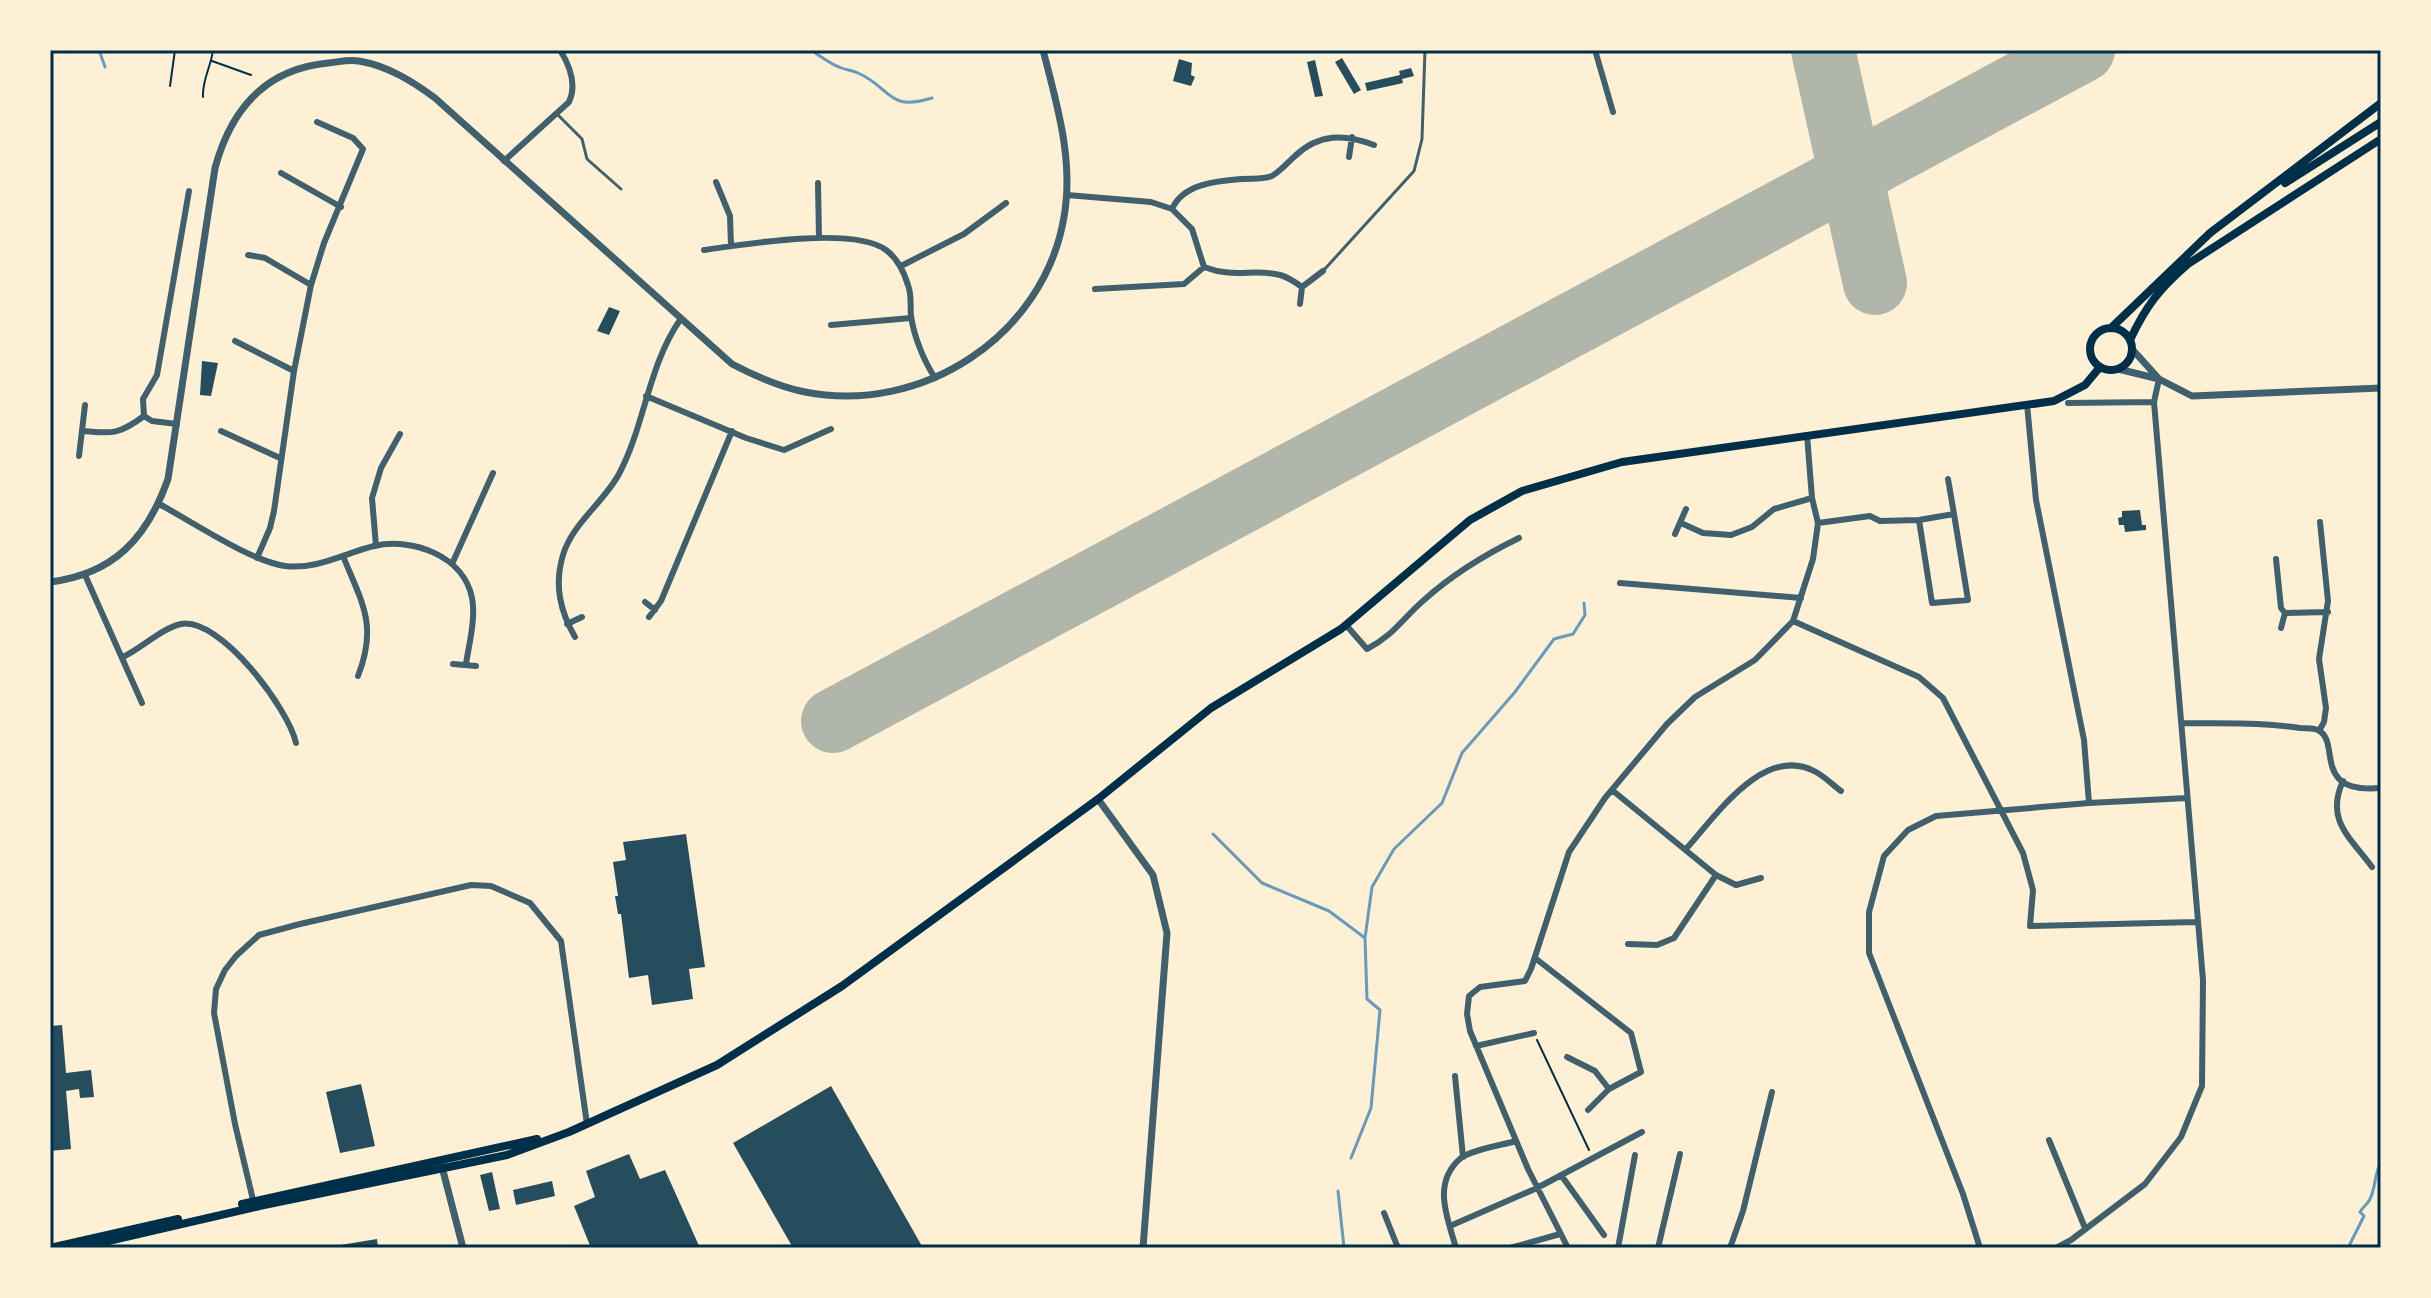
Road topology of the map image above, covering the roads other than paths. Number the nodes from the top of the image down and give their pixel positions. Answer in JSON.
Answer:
{"nodes":[{"id":1,"x":355,"y":50,"type":"edge"},
{"id":2,"x":560,"y":50,"type":"edge"},
{"id":3,"x":1043,"y":50,"type":"edge"},
{"id":4,"x":1425,"y":50,"type":"edge"},
{"id":5,"x":1595,"y":50,"type":"edge"},
{"id":6,"x":355,"y":60,"type":"junction"},
{"id":7,"x":2381,"y":103,"type":"edge"},
{"id":8,"x":1613,"y":112,"type":"dead end"},
{"id":9,"x":557,"y":114,"type":"junction"},
{"id":10,"x":317,"y":122,"type":"dead end"},
{"id":11,"x":2381,"y":122,"type":"edge"},
{"id":12,"x":1352,"y":137,"type":"junction"},
{"id":13,"x":2381,"y":139,"type":"edge"},
{"id":14,"x":1374,"y":145,"type":"dead end"},
{"id":15,"x":1349,"y":157,"type":"dead end"},
{"id":16,"x":504,"y":161,"type":"junction"},
{"id":17,"x":281,"y":173,"type":"dead end"},
{"id":18,"x":716,"y":182,"type":"dead end"},
{"id":19,"x":818,"y":183,"type":"dead end"},
{"id":20,"x":621,"y":189,"type":"dead end"},
{"id":21,"x":189,"y":191,"type":"dead end"},
{"id":22,"x":1067,"y":195,"type":"junction"},
{"id":23,"x":1006,"y":203,"type":"dead end"},
{"id":24,"x":2250,"y":205,"type":"junction"},
{"id":25,"x":341,"y":207,"type":"junction"},
{"id":26,"x":1172,"y":209,"type":"junction"},
{"id":27,"x":819,"y":238,"type":"junction"},
{"id":28,"x":731,"y":246,"type":"junction"},
{"id":29,"x":704,"y":250,"type":"dead end"},
{"id":30,"x":248,"y":255,"type":"dead end"},
{"id":31,"x":901,"y":266,"type":"junction"},
{"id":32,"x":1204,"y":267,"type":"junction"},
{"id":33,"x":1323,"y":271,"type":"joint"},
{"id":34,"x":1114,"y":278,"type":"dead end"},
{"id":35,"x":311,"y":285,"type":"junction"},
{"id":36,"x":1302,"y":287,"type":"junction"},
{"id":37,"x":1115,"y":288,"type":"junction"},
{"id":38,"x":1095,"y":289,"type":"dead end"},
{"id":39,"x":1300,"y":304,"type":"dead end"},
{"id":40,"x":911,"y":318,"type":"junction"},
{"id":41,"x":680,"y":320,"type":"junction"},
{"id":42,"x":831,"y":325,"type":"dead end"},
{"id":43,"x":2111,"y":328,"type":"junction"},
{"id":44,"x":235,"y":341,"type":"dead end"},
{"id":45,"x":2131,"y":345,"type":"junction"},
{"id":46,"x":2100,"y":367,"type":"junction"},
{"id":47,"x":2118,"y":369,"type":"junction"},
{"id":48,"x":294,"y":371,"type":"junction"},
{"id":49,"x":935,"y":378,"type":"junction"},
{"id":50,"x":2159,"y":379,"type":"junction"},
{"id":51,"x":2381,"y":388,"type":"edge"},
{"id":52,"x":646,"y":396,"type":"junction"},
{"id":53,"x":2154,"y":402,"type":"junction"},
{"id":54,"x":2068,"y":403,"type":"dead end"},
{"id":55,"x":2027,"y":404,"type":"junction"},
{"id":56,"x":85,"y":405,"type":"dead end"},
{"id":57,"x":144,"y":416,"type":"junction"},
{"id":58,"x":177,"y":424,"type":"junction"},
{"id":59,"x":831,"y":429,"type":"dead end"},
{"id":60,"x":83,"y":431,"type":"junction"},
{"id":61,"x":221,"y":431,"type":"dead end"},
{"id":62,"x":732,"y":431,"type":"junction"},
{"id":63,"x":400,"y":434,"type":"dead end"},
{"id":64,"x":1807,"y":435,"type":"junction"},
{"id":65,"x":79,"y":456,"type":"dead end"},
{"id":66,"x":280,"y":458,"type":"junction"},
{"id":67,"x":493,"y":473,"type":"dead end"},
{"id":68,"x":1948,"y":479,"type":"dead end"},
{"id":69,"x":1812,"y":498,"type":"junction"},
{"id":70,"x":159,"y":504,"type":"junction"},
{"id":71,"x":1686,"y":509,"type":"dead end"},
{"id":72,"x":1954,"y":514,"type":"junction"},
{"id":73,"x":1919,"y":520,"type":"junction"},
{"id":74,"x":2320,"y":522,"type":"dead end"},
{"id":75,"x":1681,"y":523,"type":"junction"},
{"id":76,"x":1818,"y":523,"type":"junction"},
{"id":77,"x":1675,"y":534,"type":"dead end"},
{"id":78,"x":1519,"y":538,"type":"dead end"},
{"id":79,"x":376,"y":546,"type":"junction"},
{"id":80,"x":343,"y":556,"type":"junction"},
{"id":81,"x":257,"y":558,"type":"junction"},
{"id":82,"x":2276,"y":559,"type":"dead end"},
{"id":83,"x":452,"y":564,"type":"junction"},
{"id":84,"x":85,"y":575,"type":"junction"},
{"id":85,"x":50,"y":582,"type":"edge"},
{"id":86,"x":1620,"y":583,"type":"dead end"},
{"id":87,"x":1801,"y":598,"type":"junction"},
{"id":88,"x":645,"y":602,"type":"dead end"},
{"id":89,"x":655,"y":610,"type":"junction"},
{"id":90,"x":2328,"y":612,"type":"junction"},
{"id":91,"x":2285,"y":613,"type":"junction"},
{"id":92,"x":582,"y":617,"type":"dead end"},
{"id":93,"x":649,"y":617,"type":"dead end"},
{"id":94,"x":1793,"y":621,"type":"junction"},
{"id":95,"x":567,"y":624,"type":"junction"},
{"id":96,"x":1346,"y":625,"type":"junction"},
{"id":97,"x":2281,"y":628,"type":"dead end"},
{"id":98,"x":575,"y":637,"type":"dead end"},
{"id":99,"x":123,"y":657,"type":"junction"},
{"id":100,"x":453,"y":664,"type":"dead end"},
{"id":101,"x":466,"y":664,"type":"junction"},
{"id":102,"x":476,"y":666,"type":"dead end"},
{"id":103,"x":358,"y":676,"type":"dead end"},
{"id":104,"x":142,"y":703,"type":"dead end"},
{"id":105,"x":2182,"y":723,"type":"junction"},
{"id":106,"x":2319,"y":731,"type":"junction"},
{"id":107,"x":296,"y":743,"type":"dead end"},
{"id":108,"x":2343,"y":781,"type":"junction"},
{"id":109,"x":2381,"y":788,"type":"edge"},
{"id":110,"x":1612,"y":790,"type":"junction"},
{"id":111,"x":1841,"y":791,"type":"dead end"},
{"id":112,"x":2187,"y":798,"type":"junction"},
{"id":113,"x":1098,"y":799,"type":"junction"},
{"id":114,"x":2089,"y":803,"type":"junction"},
{"id":115,"x":2001,"y":809,"type":"junction"},
{"id":116,"x":1686,"y":849,"type":"junction"},
{"id":117,"x":2372,"y":867,"type":"dead end"},
{"id":118,"x":1716,"y":875,"type":"junction"},
{"id":119,"x":1761,"y":878,"type":"dead end"},
{"id":120,"x":2196,"y":922,"type":"junction"},
{"id":121,"x":1628,"y":944,"type":"dead end"},
{"id":122,"x":1535,"y":958,"type":"junction"},
{"id":123,"x":1534,"y":1033,"type":"road end"},
{"id":124,"x":1476,"y":1046,"type":"junction"},
{"id":125,"x":1567,"y":1057,"type":"dead end"},
{"id":126,"x":1455,"y":1076,"type":"dead end"},
{"id":127,"x":1609,"y":1089,"type":"junction"},
{"id":128,"x":1772,"y":1092,"type":"dead end"},
{"id":129,"x":1588,"y":1110,"type":"dead end"},
{"id":130,"x":587,"y":1124,"type":"junction"},
{"id":131,"x":1642,"y":1132,"type":"dead end"},
{"id":132,"x":2049,"y":1140,"type":"dead end"},
{"id":133,"x":1516,"y":1141,"type":"junction"},
{"id":134,"x":1680,"y":1154,"type":"dead end"},
{"id":135,"x":1635,"y":1155,"type":"dead end"},
{"id":136,"x":1463,"y":1157,"type":"junction"},
{"id":137,"x":442,"y":1165,"type":"junction"},
{"id":138,"x":1561,"y":1175,"type":"junction"},
{"id":139,"x":1537,"y":1188,"type":"junction"},
{"id":140,"x":254,"y":1205,"type":"junction"},
{"id":141,"x":1384,"y":1213,"type":"dead end"},
{"id":142,"x":1450,"y":1226,"type":"junction"},
{"id":143,"x":2085,"y":1228,"type":"junction"},
{"id":144,"x":1560,"y":1234,"type":"junction"},
{"id":145,"x":1604,"y":1235,"type":"dead end"},
{"id":146,"x":50,"y":1248,"type":"edge"},
{"id":147,"x":78,"y":1248,"type":"edge"},
{"id":148,"x":463,"y":1248,"type":"edge"},
{"id":149,"x":1143,"y":1248,"type":"edge"},
{"id":150,"x":1398,"y":1248,"type":"edge"},
{"id":151,"x":1456,"y":1248,"type":"edge"},
{"id":152,"x":1510,"y":1248,"type":"edge"},
{"id":153,"x":1568,"y":1248,"type":"edge"},
{"id":154,"x":1618,"y":1248,"type":"edge"},
{"id":155,"x":1658,"y":1248,"type":"edge"},
{"id":156,"x":1730,"y":1248,"type":"edge"},
{"id":157,"x":1980,"y":1248,"type":"edge"},
{"id":158,"x":2056,"y":1248,"type":"edge"}],
"edges":[{"from":1,"to":6,"type":"street"},
{"from":2,"to":9,"type":"street"},
{"from":3,"to":22,"type":"street"},
{"from":4,"to":33,"type":"lane"},
{"from":5,"to":8,"type":"street"},
{"from":6,"to":16,"type":"street"},
{"from":6,"to":58,"type":"street"},
{"from":7,"to":24,"type":"main road"},
{"from":9,"to":16,"type":"street"},
{"from":9,"to":20,"type":"lane"},
{"from":10,"to":25,"type":"street"},
{"from":11,"to":24,"type":"main road"},
{"from":12,"to":14,"type":"street"},
{"from":12,"to":15,"type":"street"},
{"from":12,"to":26,"type":"street"},
{"from":13,"to":45,"type":"main road"},
{"from":16,"to":41,"type":"street"},
{"from":17,"to":25,"type":"street"},
{"from":18,"to":28,"type":"street"},
{"from":19,"to":27,"type":"street"},
{"from":21,"to":57,"type":"street"},
{"from":22,"to":26,"type":"street"},
{"from":22,"to":49,"type":"street"},
{"from":23,"to":31,"type":"street"},
{"from":24,"to":43,"type":"main road"},
{"from":25,"to":35,"type":"street"},
{"from":26,"to":32,"type":"street"},
{"from":27,"to":28,"type":"street"},
{"from":27,"to":31,"type":"street"},
{"from":28,"to":29,"type":"street"},
{"from":30,"to":35,"type":"street"},
{"from":31,"to":40,"type":"street"},
{"from":32,"to":36,"type":"street"},
{"from":32,"to":37,"type":"street"},
{"from":33,"to":36,"type":"street"},
{"from":34,"to":37,"type":"street"},
{"from":35,"to":48,"type":"street"},
{"from":36,"to":39,"type":"street"},
{"from":37,"to":38,"type":"street"},
{"from":40,"to":42,"type":"street"},
{"from":40,"to":49,"type":"street"},
{"from":41,"to":49,"type":"street"},
{"from":41,"to":52,"type":"street"},
{"from":43,"to":45,"type":"main road"},
{"from":43,"to":46,"type":"main road"},
{"from":44,"to":48,"type":"street"},
{"from":45,"to":47,"type":"main road"},
{"from":45,"to":50,"type":"street"},
{"from":46,"to":47,"type":"main road"},
{"from":46,"to":55,"type":"main road"},
{"from":47,"to":50,"type":"street"},
{"from":48,"to":66,"type":"street"},
{"from":50,"to":51,"type":"street"},
{"from":50,"to":53,"type":"street"},
{"from":52,"to":62,"type":"street"},
{"from":52,"to":95,"type":"street"},
{"from":53,"to":54,"type":"street"},
{"from":53,"to":105,"type":"street"},
{"from":55,"to":64,"type":"main road"},
{"from":55,"to":114,"type":"street"},
{"from":56,"to":60,"type":"street"},
{"from":57,"to":58,"type":"street"},
{"from":57,"to":60,"type":"street"},
{"from":58,"to":70,"type":"street"},
{"from":59,"to":62,"type":"street"},
{"from":60,"to":65,"type":"street"},
{"from":61,"to":66,"type":"street"},
{"from":62,"to":89,"type":"street"},
{"from":63,"to":79,"type":"street"},
{"from":64,"to":69,"type":"street"},
{"from":64,"to":96,"type":"main road"},
{"from":66,"to":81,"type":"street"},
{"from":67,"to":83,"type":"street"},
{"from":68,"to":72,"type":"street"},
{"from":69,"to":75,"type":"street"},
{"from":69,"to":76,"type":"street"},
{"from":70,"to":81,"type":"street"},
{"from":70,"to":84,"type":"street"},
{"from":71,"to":75,"type":"street"},
{"from":72,"to":73,"type":"street"},
{"from":72,"to":73,"type":"street"},
{"from":73,"to":76,"type":"street"},
{"from":74,"to":90,"type":"street"},
{"from":75,"to":77,"type":"street"},
{"from":76,"to":87,"type":"street"},
{"from":78,"to":96,"type":"street"},
{"from":79,"to":80,"type":"street"},
{"from":79,"to":83,"type":"street"},
{"from":80,"to":81,"type":"street"},
{"from":80,"to":103,"type":"street"},
{"from":82,"to":91,"type":"street"},
{"from":83,"to":101,"type":"street"},
{"from":84,"to":85,"type":"street"},
{"from":84,"to":99,"type":"street"},
{"from":86,"to":87,"type":"street"},
{"from":87,"to":94,"type":"street"},
{"from":88,"to":89,"type":"street"},
{"from":89,"to":93,"type":"street"},
{"from":90,"to":91,"type":"street"},
{"from":90,"to":106,"type":"street"},
{"from":91,"to":97,"type":"street"},
{"from":92,"to":95,"type":"street"},
{"from":94,"to":110,"type":"street"},
{"from":94,"to":115,"type":"street"},
{"from":95,"to":98,"type":"street"},
{"from":96,"to":113,"type":"main road"},
{"from":99,"to":104,"type":"street"},
{"from":99,"to":107,"type":"street"},
{"from":100,"to":101,"type":"street"},
{"from":101,"to":102,"type":"street"},
{"from":105,"to":106,"type":"street"},
{"from":105,"to":112,"type":"street"},
{"from":106,"to":108,"type":"street"},
{"from":108,"to":109,"type":"street"},
{"from":108,"to":117,"type":"street"},
{"from":110,"to":116,"type":"street"},
{"from":110,"to":122,"type":"street"},
{"from":111,"to":116,"type":"street"},
{"from":112,"to":114,"type":"street"},
{"from":112,"to":120,"type":"street"},
{"from":113,"to":130,"type":"main road"},
{"from":113,"to":149,"type":"street"},
{"from":114,"to":115,"type":"street"},
{"from":115,"to":120,"type":"street"},
{"from":115,"to":157,"type":"street"},
{"from":116,"to":118,"type":"street"},
{"from":118,"to":119,"type":"street"},
{"from":118,"to":121,"type":"street"},
{"from":120,"to":143,"type":"street"},
{"from":122,"to":124,"type":"street"},
{"from":122,"to":127,"type":"street"},
{"from":123,"to":124,"type":"street"},
{"from":124,"to":133,"type":"street"},
{"from":125,"to":127,"type":"street"},
{"from":126,"to":136,"type":"street"},
{"from":127,"to":129,"type":"street"},
{"from":128,"to":156,"type":"street"},
{"from":130,"to":137,"type":"main road"},
{"from":130,"to":140,"type":"street"},
{"from":131,"to":138,"type":"street"},
{"from":132,"to":143,"type":"street"},
{"from":133,"to":136,"type":"street"},
{"from":133,"to":139,"type":"street"},
{"from":134,"to":155,"type":"street"},
{"from":135,"to":154,"type":"street"},
{"from":136,"to":142,"type":"street"},
{"from":137,"to":140,"type":"main road"},
{"from":137,"to":148,"type":"street"},
{"from":138,"to":139,"type":"street"},
{"from":138,"to":145,"type":"street"},
{"from":139,"to":142,"type":"street"},
{"from":139,"to":144,"type":"street"},
{"from":140,"to":146,"type":"main road"},
{"from":140,"to":147,"type":"main road"},
{"from":141,"to":150,"type":"street"},
{"from":142,"to":151,"type":"street"},
{"from":143,"to":158,"type":"street"},
{"from":144,"to":152,"type":"street"},
{"from":144,"to":153,"type":"street"}]}
